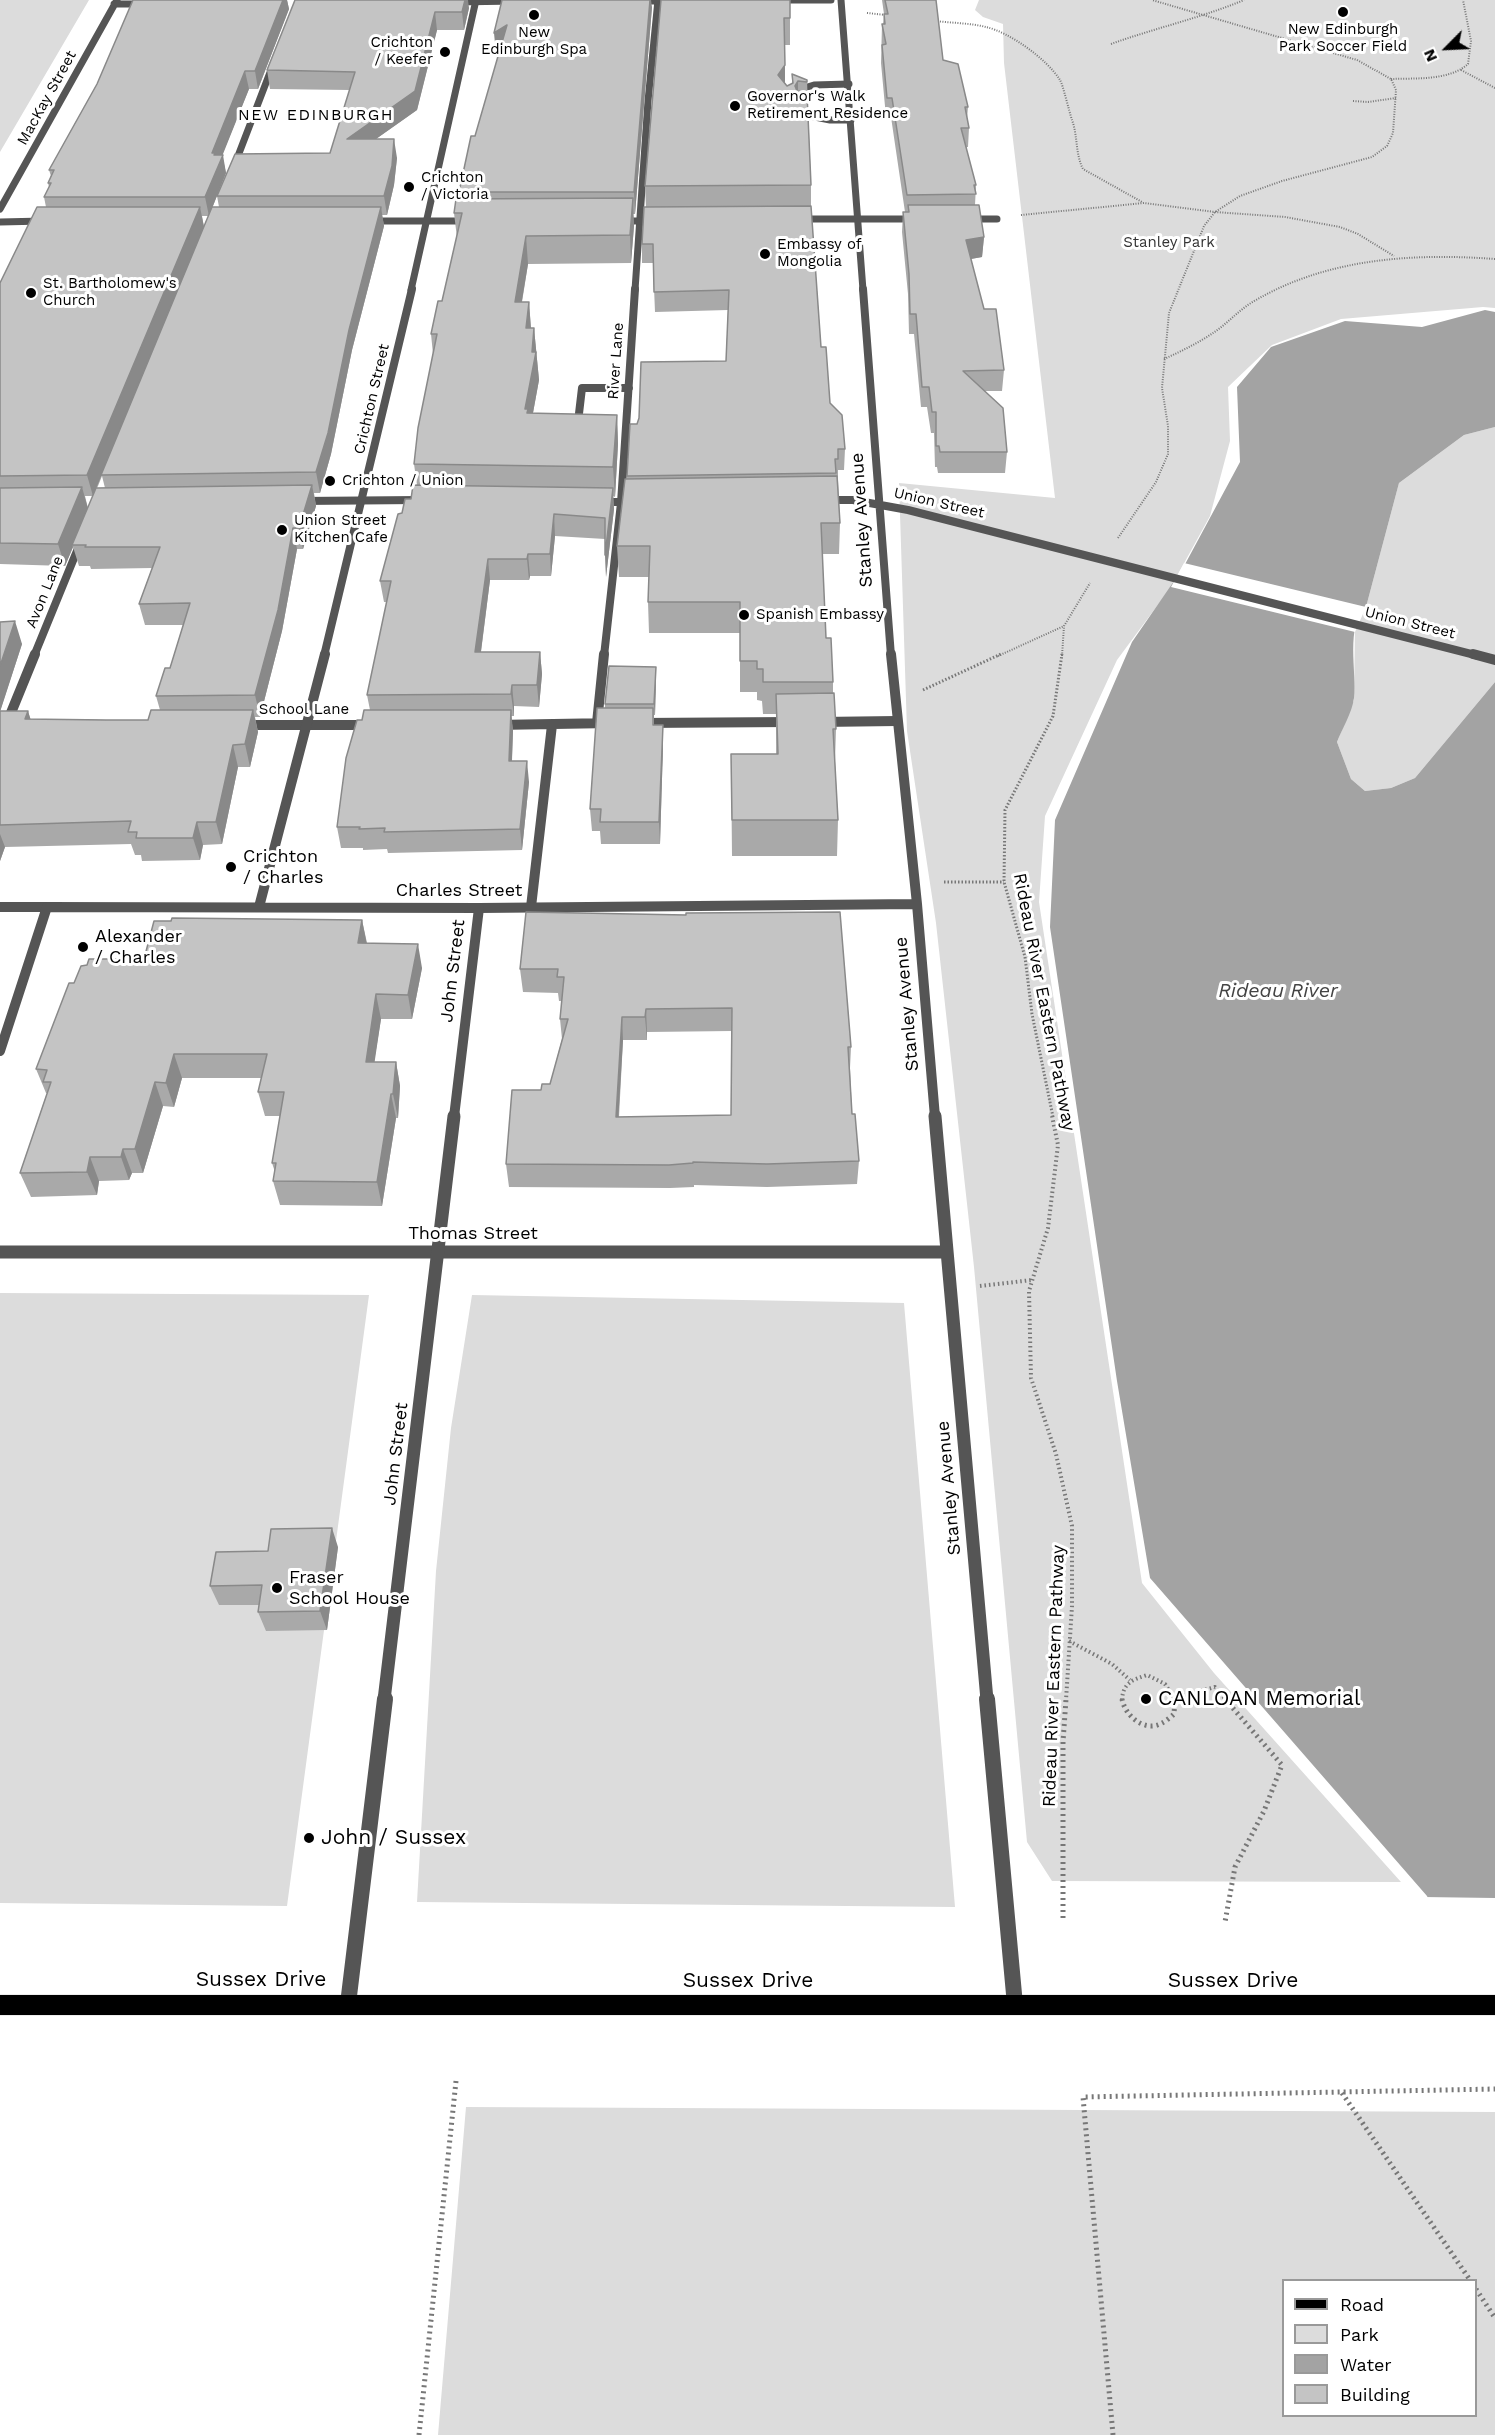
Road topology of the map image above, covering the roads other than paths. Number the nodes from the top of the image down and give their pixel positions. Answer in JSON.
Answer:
{"nodes":[{"id":1,"x":476,"y":0,"type":"edge"},
{"id":2,"x":772,"y":0,"type":"edge"},
{"id":3,"x":831,"y":0,"type":"edge"},
{"id":4,"x":842,"y":0,"type":"edge"},
{"id":5,"x":520,"y":1,"type":"edge"},
{"id":6,"x":635,"y":1,"type":"edge"},
{"id":7,"x":658,"y":1,"type":"edge"},
{"id":8,"x":681,"y":1,"type":"edge"},
{"id":9,"x":115,"y":2,"type":"edge"},
{"id":10,"x":442,"y":2,"type":"edge"},
{"id":11,"x":154,"y":4,"type":"edge"},
{"id":12,"x":278,"y":52,"type":"edge"},
{"id":13,"x":849,"y":84,"type":"junction"},
{"id":14,"x":788,"y":95,"type":"edge"},
{"id":15,"x":800,"y":114,"type":"edge"},
{"id":16,"x":851,"y":120,"type":"junction"},
{"id":17,"x":232,"y":174,"type":"edge"},
{"id":18,"x":0,"y":209,"type":"edge"},
{"id":19,"x":858,"y":218,"type":"junction"},
{"id":20,"x":788,"y":219,"type":"edge"},
{"id":21,"x":929,"y":219,"type":"edge"},
{"id":22,"x":951,"y":219,"type":"edge"},
{"id":23,"x":997,"y":219,"type":"road end"},
{"id":24,"x":52,"y":221,"type":"edge"},
{"id":25,"x":360,"y":221,"type":"edge"},
{"id":26,"x":427,"y":221,"type":"junction"},
{"id":27,"x":478,"y":221,"type":"edge"},
{"id":28,"x":606,"y":221,"type":"edge"},
{"id":29,"x":640,"y":221,"type":"junction"},
{"id":30,"x":663,"y":221,"type":"edge"},
{"id":31,"x":0,"y":222,"type":"edge"},
{"id":32,"x":629,"y":388,"type":"junction"},
{"id":33,"x":578,"y":422,"type":"edge"},
{"id":34,"x":362,"y":499,"type":"junction"},
{"id":35,"x":433,"y":500,"type":"edge"},
{"id":36,"x":815,"y":500,"type":"edge"},
{"id":37,"x":291,"y":501,"type":"edge"},
{"id":38,"x":586,"y":502,"type":"edge"},
{"id":39,"x":644,"y":502,"type":"edge"},
{"id":40,"x":621,"y":503,"type":"junction"},
{"id":41,"x":879,"y":505,"type":"junction"},
{"id":42,"x":84,"y":533,"type":"edge"},
{"id":43,"x":1495,"y":660,"type":"edge"},
{"id":44,"x":897,"y":721,"type":"junction"},
{"id":45,"x":597,"y":723,"type":"junction"},
{"id":46,"x":620,"y":723,"type":"edge"},
{"id":47,"x":631,"y":723,"type":"edge"},
{"id":48,"x":225,"y":725,"type":"edge"},
{"id":49,"x":308,"y":725,"type":"junction"},
{"id":50,"x":378,"y":725,"type":"edge"},
{"id":51,"x":483,"y":725,"type":"edge"},
{"id":52,"x":552,"y":725,"type":"junction"},
{"id":53,"x":3,"y":726,"type":"edge"},
{"id":54,"x":18,"y":726,"type":"edge"},
{"id":55,"x":917,"y":904,"type":"junction"},
{"id":56,"x":0,"y":907,"type":"edge"},
{"id":57,"x":47,"y":907,"type":"junction"},
{"id":58,"x":259,"y":907,"type":"junction"},
{"id":59,"x":531,"y":907,"type":"junction"},
{"id":60,"x":479,"y":908,"type":"junction"},
{"id":61,"x":0,"y":1051,"type":"edge"},
{"id":62,"x":0,"y":1252,"type":"edge"},
{"id":63,"x":438,"y":1252,"type":"junction"},
{"id":64,"x":946,"y":1252,"type":"junction"},
{"id":65,"x":348,"y":2004,"type":"junction"},
{"id":66,"x":0,"y":2005,"type":"edge"},
{"id":67,"x":1015,"y":2005,"type":"junction"},
{"id":68,"x":1489,"y":2005,"type":"edge"}],
"edges":[{"from":1,"to":5,"type":"street"},
{"from":1,"to":10,"type":"street"},
{"from":1,"to":26,"type":"street","name":"Crichton Street"},
{"from":2,"to":3,"type":"street"},
{"from":4,"to":13,"type":"street","name":"Stanley Avenue"},
{"from":6,"to":7,"type":"street"},
{"from":7,"to":8,"type":"street"},
{"from":7,"to":29,"type":"street","name":"River Lane"},
{"from":9,"to":11,"type":"street"},
{"from":9,"to":18,"type":"street","name":"MacKay Street"},
{"from":12,"to":17,"type":"street"},
{"from":13,"to":14,"type":"street"},
{"from":13,"to":16,"type":"street","name":"Stanley Avenue"},
{"from":15,"to":16,"type":"street"},
{"from":16,"to":19,"type":"street","name":"Stanley Avenue"},
{"from":19,"to":20,"type":"street"},
{"from":19,"to":21,"type":"street"},
{"from":19,"to":41,"type":"street","name":"Stanley Avenue"},
{"from":22,"to":23,"type":"street"},
{"from":24,"to":31,"type":"street"},
{"from":25,"to":26,"type":"street"},
{"from":26,"to":27,"type":"street"},
{"from":26,"to":34,"type":"street","name":"Crichton Street"},
{"from":28,"to":29,"type":"street"},
{"from":29,"to":30,"type":"street"},
{"from":29,"to":32,"type":"street","name":"River Lane"},
{"from":32,"to":33,"type":"street"},
{"from":32,"to":40,"type":"street","name":"River Lane"},
{"from":34,"to":35,"type":"street"},
{"from":34,"to":37,"type":"street"},
{"from":34,"to":49,"type":"street","name":"Crichton Street"},
{"from":36,"to":41,"type":"street","name":"Union Street"},
{"from":38,"to":40,"type":"street"},
{"from":39,"to":40,"type":"street"},
{"from":40,"to":45,"type":"street","name":"River Lane"},
{"from":41,"to":43,"type":"street","name":"Union Street"},
{"from":41,"to":44,"type":"street","name":"Stanley Avenue"},
{"from":42,"to":53,"type":"street","name":"Avon Lane"},
{"from":44,"to":47,"type":"street"},
{"from":44,"to":55,"type":"street","name":"Stanley Avenue"},
{"from":45,"to":46,"type":"street"},
{"from":45,"to":52,"type":"street"},
{"from":48,"to":49,"type":"street","name":"School Lane"},
{"from":49,"to":50,"type":"street","name":"School Lane"},
{"from":49,"to":58,"type":"street","name":"Crichton Street"},
{"from":51,"to":52,"type":"street"},
{"from":52,"to":59,"type":"street"},
{"from":53,"to":54,"type":"street"},
{"from":55,"to":59,"type":"street","name":"Charles Street"},
{"from":55,"to":64,"type":"street","name":"Stanley Avenue"},
{"from":56,"to":57,"type":"street","name":"Charles Street"},
{"from":57,"to":58,"type":"street","name":"Charles Street"},
{"from":57,"to":61,"type":"street"},
{"from":58,"to":60,"type":"street","name":"Charles Street"},
{"from":59,"to":60,"type":"street","name":"Charles Street"},
{"from":60,"to":63,"type":"street","name":"John Street"},
{"from":62,"to":63,"type":"street","name":"Thomas Street"},
{"from":63,"to":64,"type":"street","name":"Thomas Street"},
{"from":63,"to":65,"type":"street","name":"John Street"},
{"from":64,"to":67,"type":"street","name":"Stanley Avenue"},
{"from":65,"to":66,"type":"main road","name":"Sussex Drive"},
{"from":65,"to":67,"type":"main road","name":"Sussex Drive"},
{"from":67,"to":68,"type":"main road","name":"Sussex Drive"}]}
